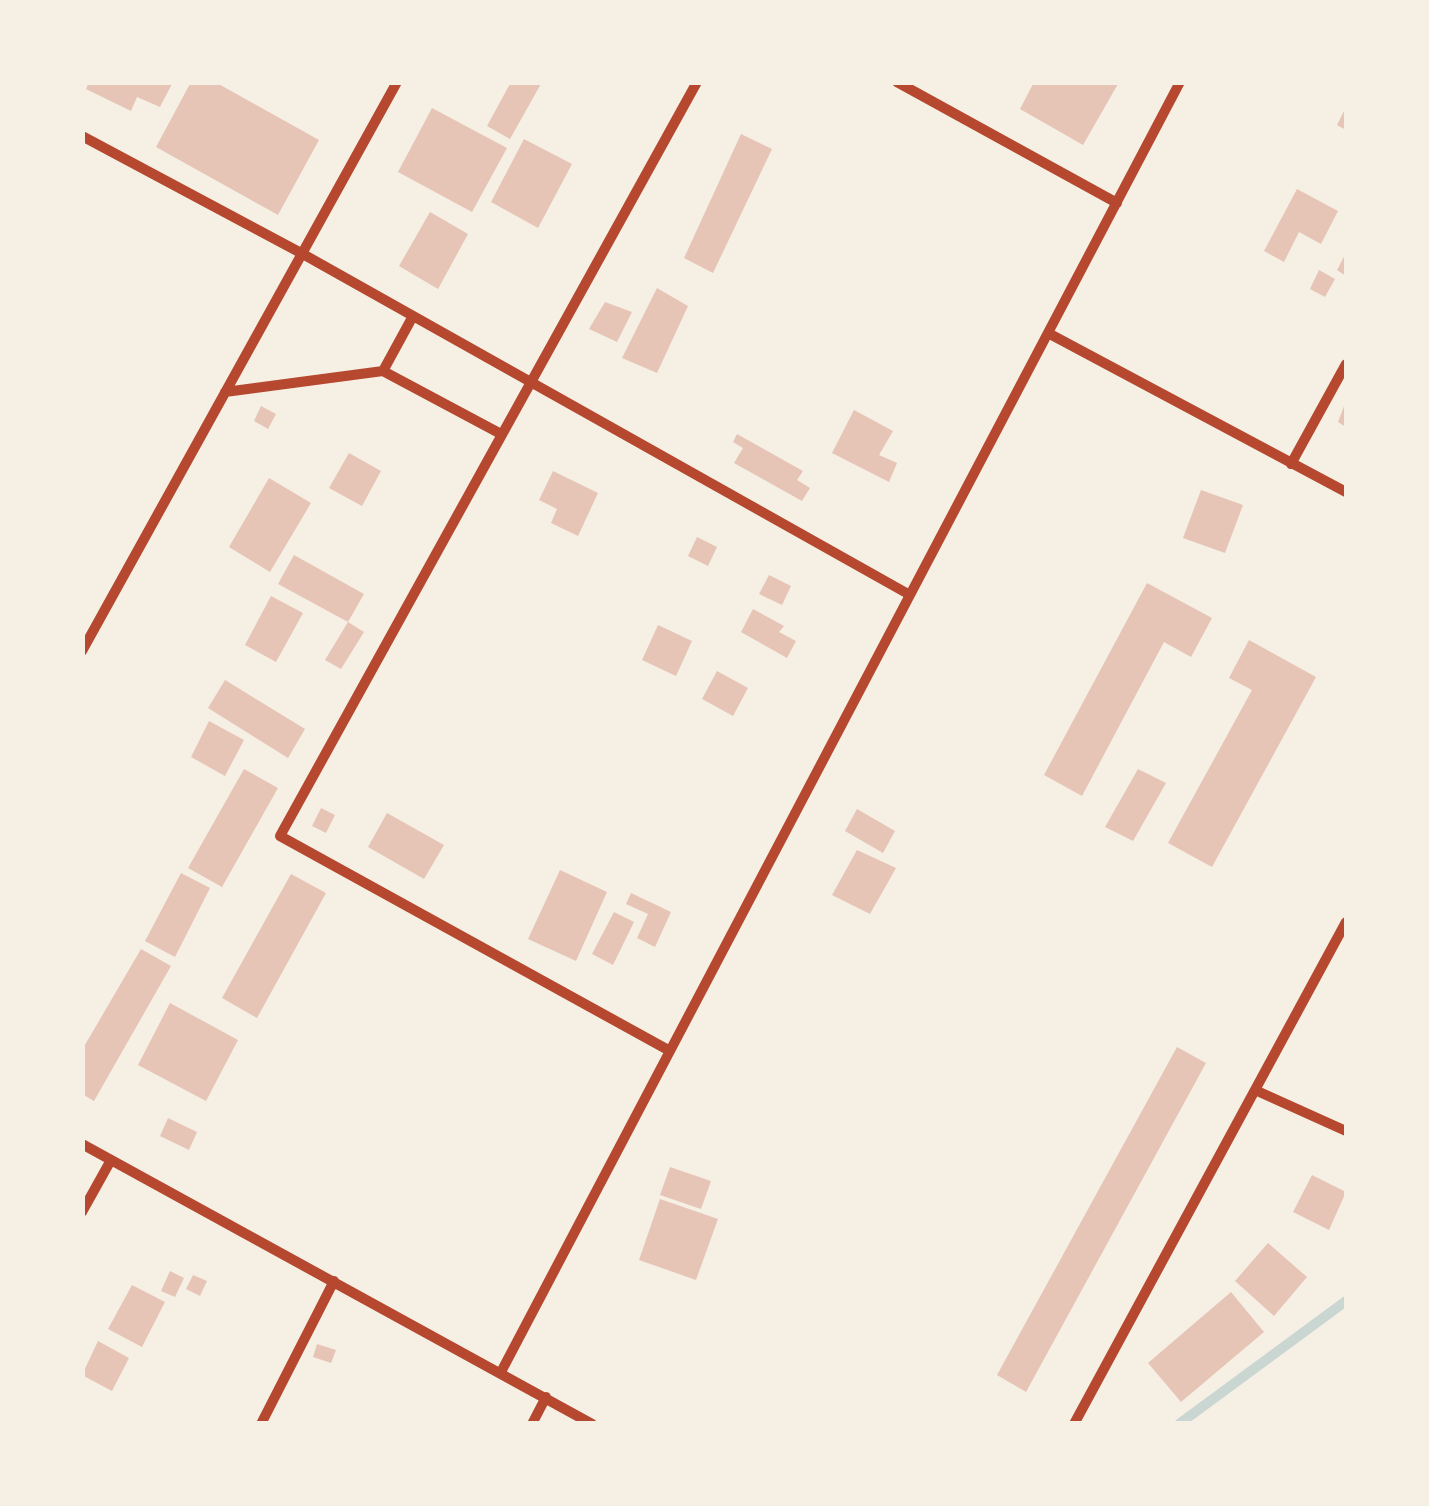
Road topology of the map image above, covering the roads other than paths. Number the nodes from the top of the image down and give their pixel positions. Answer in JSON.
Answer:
{"nodes":[{"id":1,"x":397,"y":82,"type":"edge"},
{"id":2,"x":697,"y":82,"type":"edge"},
{"id":3,"x":897,"y":82,"type":"edge"},
{"id":4,"x":1180,"y":82,"type":"edge"},
{"id":5,"x":82,"y":136,"type":"edge"},
{"id":6,"x":1117,"y":203,"type":"junction"},
{"id":7,"x":302,"y":252,"type":"junction"},
{"id":8,"x":413,"y":316,"type":"junction"},
{"id":9,"x":1048,"y":332,"type":"junction"},
{"id":10,"x":1346,"y":364,"type":"edge"},
{"id":11,"x":383,"y":371,"type":"junction"},
{"id":12,"x":530,"y":382,"type":"junction"},
{"id":13,"x":225,"y":392,"type":"junction"},
{"id":14,"x":502,"y":434,"type":"junction"},
{"id":15,"x":1292,"y":464,"type":"junction"},
{"id":16,"x":1346,"y":492,"type":"edge"},
{"id":17,"x":910,"y":595,"type":"junction"},
{"id":18,"x":82,"y":651,"type":"edge"},
{"id":19,"x":1346,"y":922,"type":"edge"},
{"id":20,"x":670,"y":1051,"type":"junction"},
{"id":21,"x":1255,"y":1090,"type":"junction"},
{"id":22,"x":1346,"y":1132,"type":"edge"},
{"id":23,"x":82,"y":1144,"type":"edge"},
{"id":24,"x":111,"y":1160,"type":"junction"},
{"id":25,"x":82,"y":1212,"type":"edge"},
{"id":26,"x":334,"y":1281,"type":"junction"},
{"id":27,"x":500,"y":1372,"type":"junction"},
{"id":28,"x":546,"y":1397,"type":"junction"},
{"id":29,"x":261,"y":1424,"type":"edge"},
{"id":30,"x":532,"y":1424,"type":"edge"},
{"id":31,"x":592,"y":1424,"type":"edge"},
{"id":32,"x":1074,"y":1424,"type":"edge"}],
"edges":[{"from":1,"to":7,"type":"street"},
{"from":2,"to":12,"type":"street"},
{"from":3,"to":6,"type":"street"},
{"from":4,"to":6,"type":"street"},
{"from":5,"to":7,"type":"street"},
{"from":6,"to":9,"type":"street"},
{"from":7,"to":8,"type":"street"},
{"from":7,"to":13,"type":"street"},
{"from":8,"to":11,"type":"street"},
{"from":8,"to":12,"type":"street"},
{"from":9,"to":15,"type":"street"},
{"from":9,"to":17,"type":"street"},
{"from":10,"to":15,"type":"street"},
{"from":11,"to":13,"type":"street"},
{"from":11,"to":14,"type":"street"},
{"from":12,"to":14,"type":"street"},
{"from":12,"to":17,"type":"street"},
{"from":13,"to":18,"type":"street"},
{"from":14,"to":20,"type":"street"},
{"from":15,"to":16,"type":"street"},
{"from":17,"to":20,"type":"street"},
{"from":19,"to":21,"type":"street"},
{"from":20,"to":27,"type":"street"},
{"from":21,"to":22,"type":"street"},
{"from":21,"to":32,"type":"street"},
{"from":23,"to":24,"type":"street"},
{"from":24,"to":25,"type":"street"},
{"from":24,"to":26,"type":"street"},
{"from":26,"to":27,"type":"street"},
{"from":26,"to":29,"type":"street"},
{"from":27,"to":28,"type":"street"},
{"from":28,"to":30,"type":"street"},
{"from":28,"to":31,"type":"street"}]}
